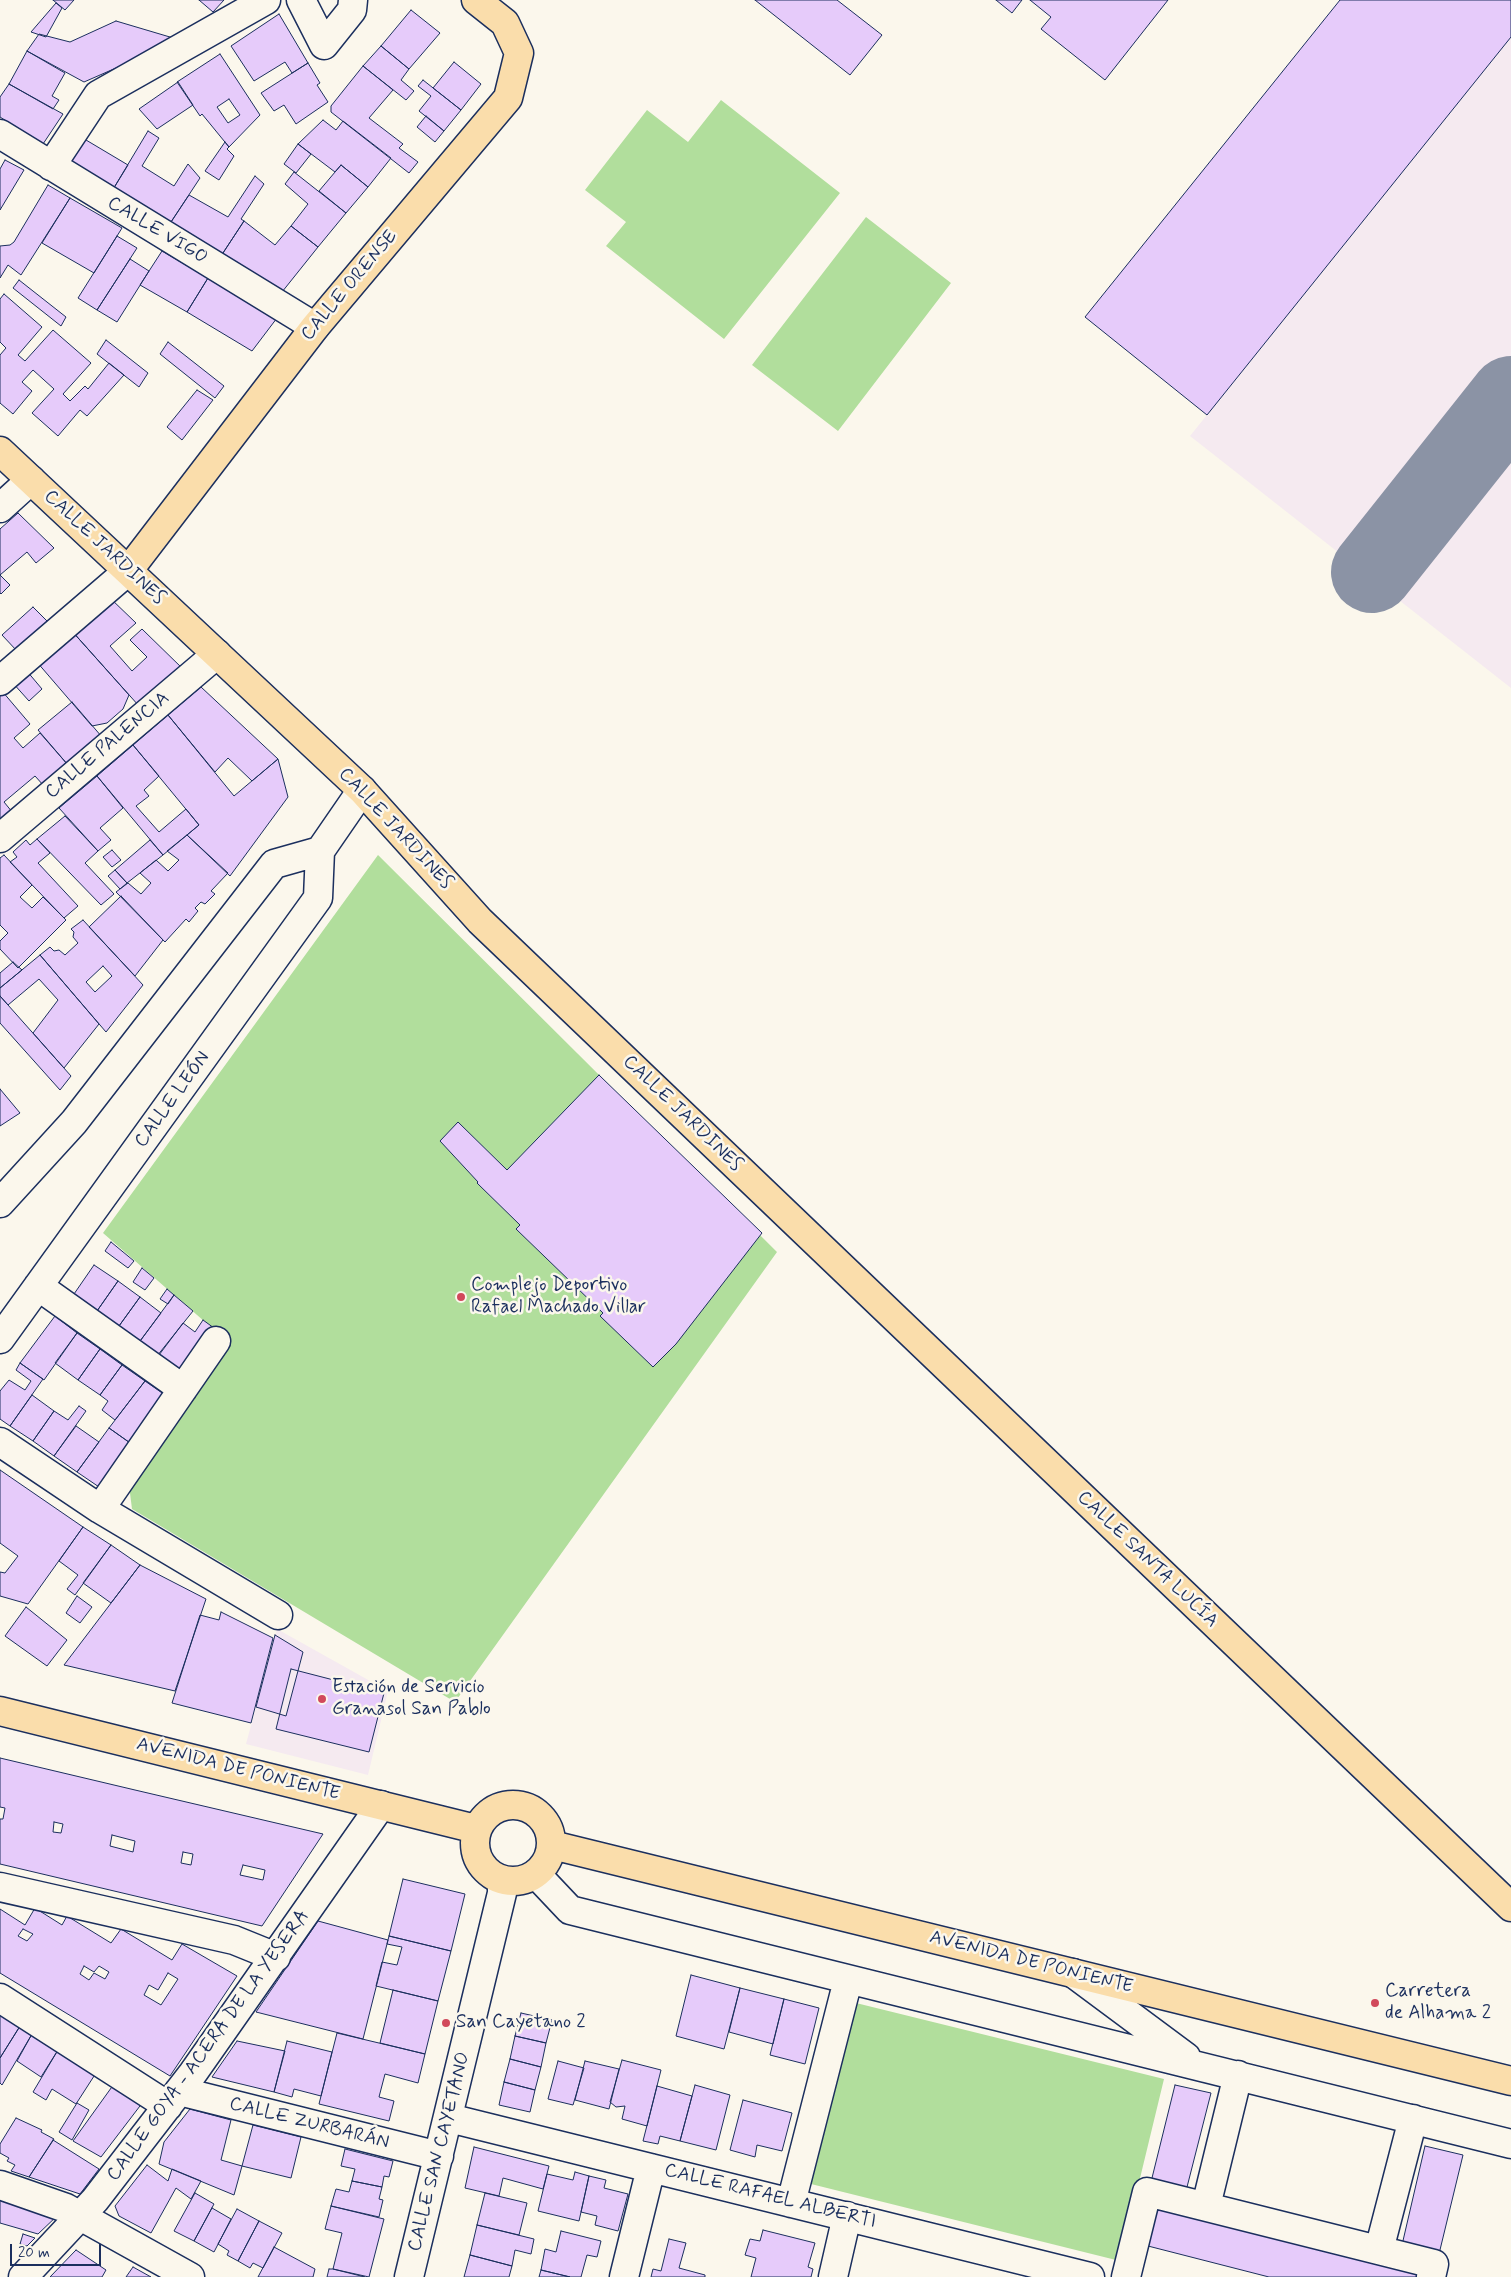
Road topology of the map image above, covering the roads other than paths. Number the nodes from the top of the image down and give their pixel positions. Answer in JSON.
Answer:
{"nodes":[{"id":1,"x":266,"y":0,"type":"edge"},
{"id":2,"x":301,"y":0,"type":"edge"},
{"id":3,"x":353,"y":0,"type":"edge"},
{"id":4,"x":476,"y":0,"type":"edge"},
{"id":5,"x":0,"y":134,"type":"edge"},
{"id":6,"x":51,"y":166,"type":"junction"},
{"id":7,"x":315,"y":328,"type":"junction"},
{"id":8,"x":0,"y":451,"type":"edge"},
{"id":9,"x":31,"y":480,"type":"junction"},
{"id":10,"x":0,"y":508,"type":"edge"},
{"id":11,"x":128,"y":570,"type":"junction"},
{"id":12,"x":217,"y":654,"type":"junction"},
{"id":13,"x":0,"y":681,"type":"edge"},
{"id":14,"x":362,"y":790,"type":"junction"},
{"id":15,"x":0,"y":838,"type":"edge"},
{"id":16,"x":320,"y":851,"type":"junction"},
{"id":17,"x":0,"y":1203,"type":"edge"},
{"id":18,"x":784,"y":1213,"type":"joint"},
{"id":19,"x":38,"y":1286,"type":"junction"},
{"id":20,"x":0,"y":1339,"type":"edge"},
{"id":21,"x":216,"y":1341,"type":"dead end"},
{"id":22,"x":183,"y":1389,"type":"junction"},
{"id":23,"x":0,"y":1442,"type":"edge"},
{"id":24,"x":100,"y":1509,"type":"junction"},
{"id":25,"x":278,"y":1616,"type":"dead end"},
{"id":26,"x":0,"y":1711,"type":"edge"},
{"id":27,"x":381,"y":1805,"type":"junction"},
{"id":28,"x":476,"y":1830,"type":"junction"},
{"id":29,"x":552,"y":1844,"type":"junction"},
{"id":30,"x":536,"y":1874,"type":"junction"},
{"id":31,"x":502,"y":1880,"type":"junction"},
{"id":32,"x":0,"y":1887,"type":"edge"},
{"id":33,"x":1511,"y":1907,"type":"edge"},
{"id":34,"x":276,"y":1958,"type":"junction"},
{"id":35,"x":1073,"y":1973,"type":"junction"},
{"id":36,"x":848,"y":1980,"type":"junction"},
{"id":37,"x":0,"y":1998,"type":"edge"},
{"id":38,"x":1196,"y":2064,"type":"junction"},
{"id":39,"x":1238,"y":2075,"type":"junction"},
{"id":40,"x":1511,"y":2081,"type":"edge"},
{"id":41,"x":174,"y":2098,"type":"junction"},
{"id":42,"x":450,"y":2118,"type":"junction"},
{"id":43,"x":1413,"y":2119,"type":"junction"},
{"id":44,"x":1511,"y":2144,"type":"edge"},
{"id":45,"x":439,"y":2156,"type":"junction"},
{"id":46,"x":651,"y":2168,"type":"junction"},
{"id":47,"x":0,"y":2186,"type":"edge"},
{"id":48,"x":791,"y":2203,"type":"junction"},
{"id":49,"x":1206,"y":2206,"type":"junction"},
{"id":50,"x":847,"y":2216,"type":"junction"},
{"id":51,"x":80,"y":2218,"type":"junction"},
{"id":52,"x":1379,"y":2250,"type":"junction"},
{"id":53,"x":1432,"y":2270,"type":"edge"},
{"id":54,"x":24,"y":2277,"type":"edge"},
{"id":55,"x":190,"y":2277,"type":"edge"},
{"id":56,"x":409,"y":2277,"type":"edge"},
{"id":57,"x":624,"y":2277,"type":"edge"},
{"id":58,"x":833,"y":2277,"type":"edge"},
{"id":59,"x":1090,"y":2277,"type":"edge"},
{"id":60,"x":1126,"y":2277,"type":"edge"}],
"edges":[{"from":1,"to":6,"type":"street"},
{"from":2,"to":3,"type":"street"},
{"from":4,"to":7,"type":"main road","name":"CALLE ORENSE"},
{"from":5,"to":6,"type":"street","name":"CALLE VIGO"},
{"from":6,"to":7,"type":"street","name":"CALLE VIGO"},
{"from":7,"to":11,"type":"main road","name":"CALLE ORENSE"},
{"from":8,"to":9,"type":"main road","name":"CALLE JARDINES"},
{"from":9,"to":10,"type":"street"},
{"from":9,"to":11,"type":"main road","name":"CALLE JARDINES"},
{"from":11,"to":12,"type":"main road","name":"CALLE JARDINES"},
{"from":11,"to":13,"type":"street"},
{"from":12,"to":14,"type":"main road","name":"CALLE JARDINES"},
{"from":12,"to":15,"type":"street","name":"CALLE PALENCIA"},
{"from":14,"to":16,"type":"street"},
{"from":14,"to":18,"type":"main road","name":"CALLE JARDINES"},
{"from":16,"to":17,"type":"street"},
{"from":16,"to":19,"type":"street","name":"CALLE LEÓN"},
{"from":18,"to":33,"type":"main road","name":"CALLE SANTA LUCÍA"},
{"from":19,"to":20,"type":"street","name":"CALLE LEÓN"},
{"from":19,"to":22,"type":"street"},
{"from":21,"to":22,"type":"street"},
{"from":22,"to":24,"type":"street"},
{"from":23,"to":24,"type":"street"},
{"from":24,"to":25,"type":"street"},
{"from":26,"to":27,"type":"main road","name":"AVENIDA DE PONIENTE"},
{"from":27,"to":28,"type":"main road","name":"AVENIDA DE PONIENTE"},
{"from":27,"to":34,"type":"street","name":"CALLE GOYA - ACERA DE LA YESERA"},
{"from":28,"to":29,"type":"main road"},
{"from":28,"to":31,"type":"main road"},
{"from":29,"to":30,"type":"main road"},
{"from":29,"to":35,"type":"main road","name":"AVENIDA DE PONIENTE"},
{"from":30,"to":31,"type":"main road"},
{"from":30,"to":36,"type":"street"},
{"from":31,"to":42,"type":"street","name":"CALLE SAN CAYETANO"},
{"from":32,"to":34,"type":"street"},
{"from":34,"to":41,"type":"street","name":"CALLE GOYA - ACERA DE LA YESERA"},
{"from":35,"to":38,"type":"street"},
{"from":35,"to":40,"type":"main road","name":"AVENIDA DE PONIENTE"},
{"from":36,"to":38,"type":"street"},
{"from":36,"to":48,"type":"street"},
{"from":37,"to":41,"type":"street","name":"CALLE ZURBARÁN"},
{"from":38,"to":39,"type":"street"},
{"from":39,"to":43,"type":"street"},
{"from":39,"to":49,"type":"street"},
{"from":41,"to":45,"type":"street","name":"CALLE ZURBARÁN"},
{"from":41,"to":51,"type":"street","name":"CALLE GOYA - ACERA DE LA YESERA"},
{"from":42,"to":45,"type":"street","name":"CALLE SAN CAYETANO"},
{"from":42,"to":46,"type":"street","name":"CALLE RAFAEL ALBERTI"},
{"from":43,"to":44,"type":"street"},
{"from":43,"to":52,"type":"street"},
{"from":45,"to":56,"type":"street","name":"CALLE SAN CAYETANO"},
{"from":46,"to":48,"type":"street","name":"CALLE RAFAEL ALBERTI"},
{"from":46,"to":57,"type":"street"},
{"from":47,"to":51,"type":"street"},
{"from":48,"to":50,"type":"street","name":"CALLE RAFAEL ALBERTI"},
{"from":49,"to":52,"type":"street"},
{"from":49,"to":60,"type":"street"},
{"from":50,"to":58,"type":"street"},
{"from":50,"to":59,"type":"street","name":"CALLE RAFAEL ALBERTI"},
{"from":51,"to":54,"type":"street","name":"CALLE GOYA - ACERA DE LA YESERA"},
{"from":51,"to":55,"type":"street"},
{"from":52,"to":53,"type":"street"}]}
